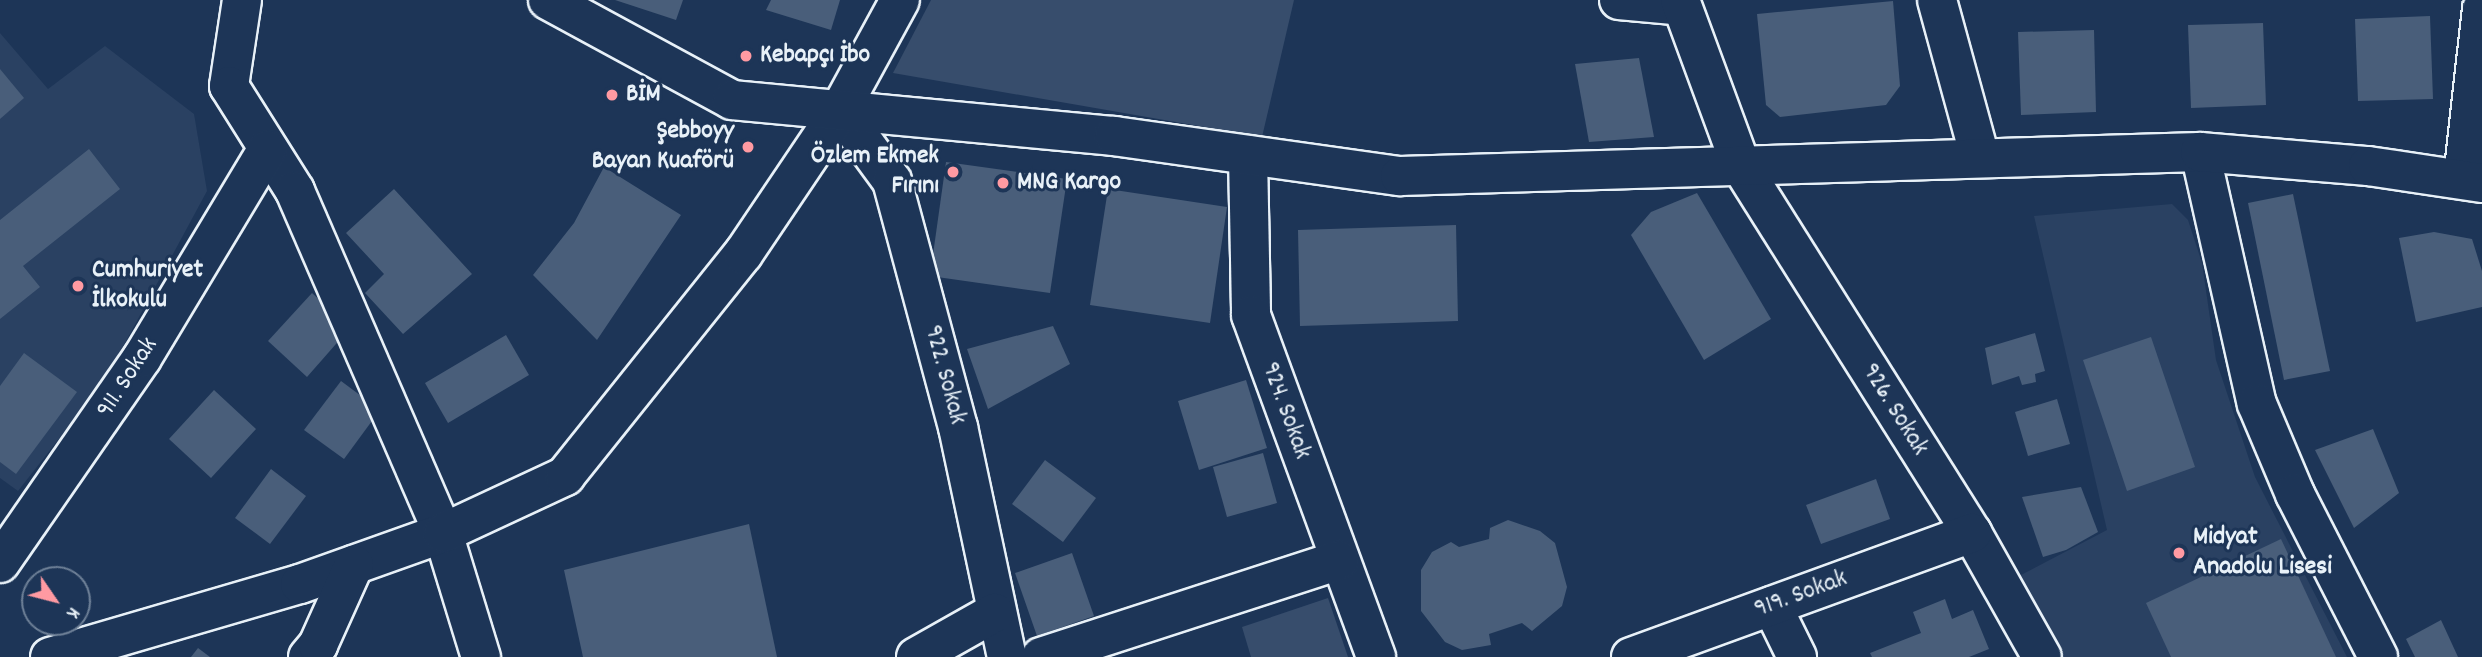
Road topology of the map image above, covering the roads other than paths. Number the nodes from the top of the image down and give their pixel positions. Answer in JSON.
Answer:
{"nodes":[{"id":1,"x":242,"y":0,"type":"edge"},
{"id":2,"x":548,"y":0,"type":"edge"},
{"id":3,"x":900,"y":0,"type":"edge"},
{"id":4,"x":1619,"y":0,"type":"edge"},
{"id":5,"x":1937,"y":0,"type":"edge"},
{"id":6,"x":1681,"y":3,"type":"edge"},
{"id":7,"x":2482,"y":9,"type":"edge"},
{"id":8,"x":840,"y":110,"type":"junction"},
{"id":9,"x":267,"y":150,"type":"junction"},
{"id":10,"x":2200,"y":152,"type":"junction"},
{"id":11,"x":1248,"y":155,"type":"junction"},
{"id":12,"x":1980,"y":157,"type":"junction"},
{"id":13,"x":1741,"y":166,"type":"junction"},
{"id":14,"x":2473,"y":181,"type":"edge"},
{"id":15,"x":443,"y":533,"type":"junction"},
{"id":16,"x":1972,"y":533,"type":"junction"},
{"id":17,"x":1340,"y":561,"type":"junction"},
{"id":18,"x":0,"y":563,"type":"edge"},
{"id":19,"x":354,"y":565,"type":"junction"},
{"id":20,"x":1772,"y":606,"type":"junction"},
{"id":21,"x":995,"y":614,"type":"junction"},
{"id":22,"x":50,"y":657,"type":"edge"},
{"id":23,"x":308,"y":657,"type":"edge"},
{"id":24,"x":481,"y":657,"type":"edge"},
{"id":25,"x":916,"y":657,"type":"edge"},
{"id":26,"x":1007,"y":657,"type":"edge"},
{"id":27,"x":1041,"y":657,"type":"edge"},
{"id":28,"x":1377,"y":657,"type":"edge"},
{"id":29,"x":1631,"y":657,"type":"edge"},
{"id":30,"x":1797,"y":657,"type":"edge"},
{"id":31,"x":2042,"y":657,"type":"edge"},
{"id":32,"x":2378,"y":657,"type":"edge"}],
"edges":[{"from":1,"to":9,"type":"street"},
{"from":2,"to":8,"type":"street"},
{"from":3,"to":8,"type":"street"},
{"from":4,"to":6,"type":"street"},
{"from":5,"to":12,"type":"street"},
{"from":6,"to":13,"type":"street","name":"926. Sokak"},
{"from":7,"to":14,"type":"street"},
{"from":8,"to":11,"type":"street"},
{"from":8,"to":15,"type":"street"},
{"from":8,"to":21,"type":"street","name":"922. Sokak"},
{"from":9,"to":15,"type":"street"},
{"from":9,"to":18,"type":"street","name":"911. Sokak"},
{"from":10,"to":12,"type":"street"},
{"from":10,"to":14,"type":"street"},
{"from":10,"to":32,"type":"street"},
{"from":11,"to":13,"type":"street"},
{"from":11,"to":17,"type":"street","name":"924. Sokak"},
{"from":12,"to":13,"type":"street"},
{"from":13,"to":16,"type":"street","name":"926. Sokak"},
{"from":15,"to":19,"type":"street"},
{"from":15,"to":24,"type":"street"},
{"from":16,"to":20,"type":"street","name":"919. Sokak"},
{"from":16,"to":31,"type":"street","name":"926. Sokak"},
{"from":17,"to":27,"type":"street"},
{"from":17,"to":28,"type":"street","name":"924. Sokak"},
{"from":19,"to":22,"type":"street"},
{"from":19,"to":23,"type":"street"},
{"from":20,"to":29,"type":"street","name":"919. Sokak"},
{"from":20,"to":30,"type":"street"},
{"from":21,"to":25,"type":"street"},
{"from":21,"to":26,"type":"street","name":"922. Sokak"}]}
